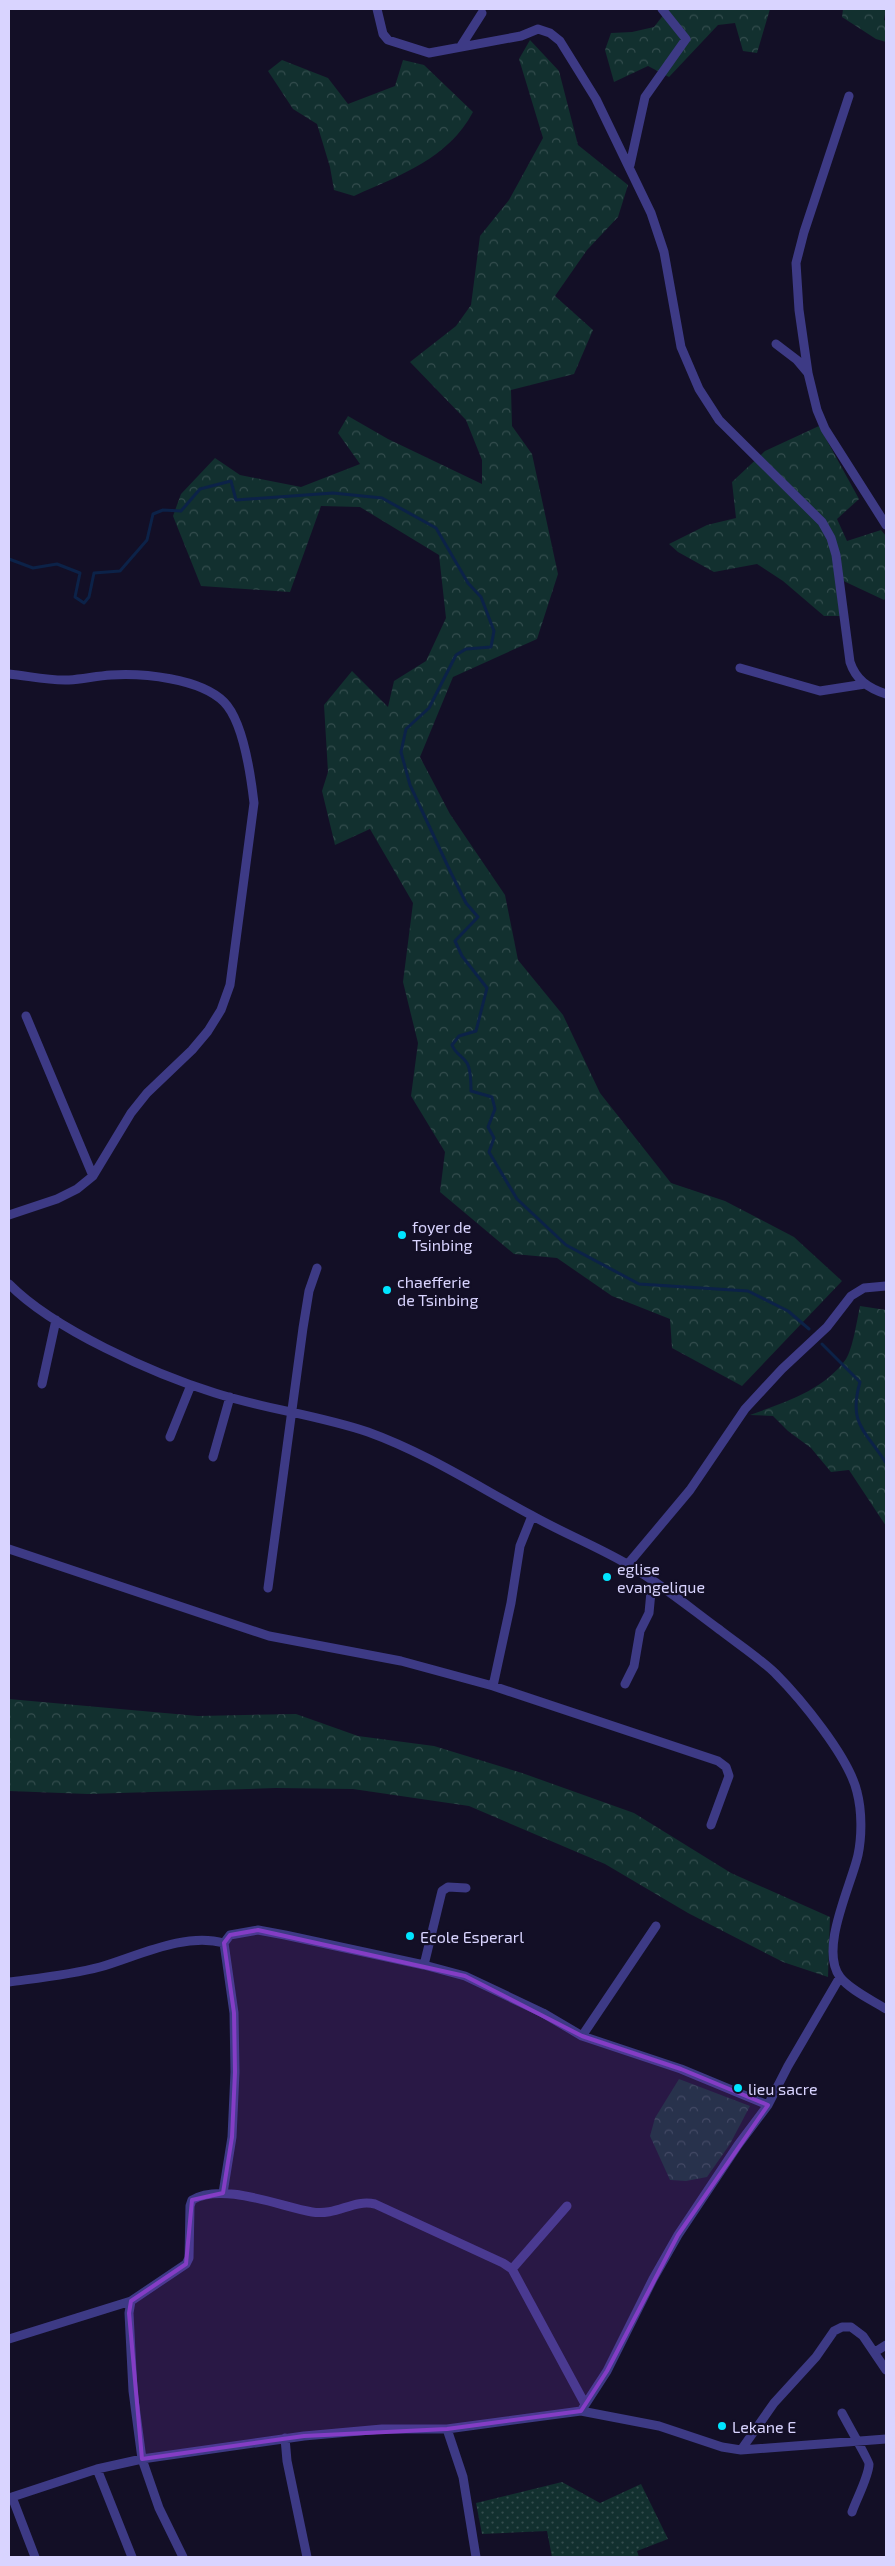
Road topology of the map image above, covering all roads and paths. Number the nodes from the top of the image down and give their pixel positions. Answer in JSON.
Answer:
{"nodes":[{"id":1,"x":377,"y":9,"type":"edge"},
{"id":2,"x":662,"y":9,"type":"edge"},
{"id":3,"x":482,"y":13,"type":"dead end"},
{"id":4,"x":461,"y":46,"type":"junction"},
{"id":5,"x":849,"y":96,"type":"dead end"},
{"id":6,"x":630,"y":165,"type":"junction"},
{"id":7,"x":776,"y":344,"type":"dead end"},
{"id":8,"x":808,"y":373,"type":"junction"},
{"id":9,"x":886,"y":525,"type":"edge"},
{"id":10,"x":740,"y":668,"type":"dead end"},
{"id":11,"x":9,"y":674,"type":"edge"},
{"id":12,"x":865,"y":684,"type":"junction"},
{"id":13,"x":886,"y":694,"type":"edge"},
{"id":14,"x":26,"y":1016,"type":"dead end"},
{"id":15,"x":93,"y":1176,"type":"junction"},
{"id":16,"x":9,"y":1215,"type":"edge"},
{"id":17,"x":317,"y":1268,"type":"dead end"},
{"id":18,"x":9,"y":1284,"type":"edge"},
{"id":19,"x":886,"y":1286,"type":"edge"},
{"id":20,"x":56,"y":1320,"type":"junction"},
{"id":21,"x":42,"y":1384,"type":"dead end"},
{"id":22,"x":191,"y":1385,"type":"junction"},
{"id":23,"x":230,"y":1397,"type":"junction"},
{"id":24,"x":293,"y":1411,"type":"junction"},
{"id":25,"x":170,"y":1438,"type":"dead end"},
{"id":26,"x":213,"y":1457,"type":"dead end"},
{"id":27,"x":532,"y":1516,"type":"junction"},
{"id":28,"x":9,"y":1550,"type":"edge"},
{"id":29,"x":628,"y":1564,"type":"junction"},
{"id":30,"x":652,"y":1581,"type":"junction"},
{"id":31,"x":268,"y":1588,"type":"dead end"},
{"id":32,"x":625,"y":1684,"type":"dead end"},
{"id":33,"x":493,"y":1686,"type":"junction"},
{"id":34,"x":711,"y":1825,"type":"dead end"},
{"id":35,"x":466,"y":1888,"type":"dead end"},
{"id":36,"x":656,"y":1926,"type":"dead end"},
{"id":37,"x":224,"y":1943,"type":"junction"},
{"id":38,"x":424,"y":1965,"type":"junction"},
{"id":39,"x":840,"y":1977,"type":"junction"},
{"id":40,"x":9,"y":1982,"type":"edge"},
{"id":41,"x":886,"y":2009,"type":"edge"},
{"id":42,"x":582,"y":2036,"type":"junction"},
{"id":43,"x":768,"y":2105,"type":"junction"},
{"id":44,"x":223,"y":2193,"type":"junction"},
{"id":45,"x":567,"y":2206,"type":"dead end"},
{"id":46,"x":512,"y":2269,"type":"junction"},
{"id":47,"x":131,"y":2301,"type":"junction"},
{"id":48,"x":9,"y":2339,"type":"edge"},
{"id":49,"x":886,"y":2345,"type":"edge"},
{"id":50,"x":875,"y":2352,"type":"junction"},
{"id":51,"x":886,"y":2370,"type":"edge"},
{"id":52,"x":583,"y":2407,"type":"junction"},
{"id":53,"x":842,"y":2413,"type":"dead end"},
{"id":54,"x":447,"y":2429,"type":"junction"},
{"id":55,"x":285,"y":2438,"type":"junction"},
{"id":56,"x":886,"y":2440,"type":"edge"},
{"id":57,"x":856,"y":2443,"type":"junction"},
{"id":58,"x":740,"y":2450,"type":"junction"},
{"id":59,"x":142,"y":2459,"type":"junction"},
{"id":60,"x":97,"y":2469,"type":"junction"},
{"id":61,"x":10,"y":2497,"type":"edge"},
{"id":62,"x":852,"y":2512,"type":"dead end"},
{"id":63,"x":35,"y":2557,"type":"edge"},
{"id":64,"x":132,"y":2557,"type":"edge"},
{"id":65,"x":183,"y":2557,"type":"edge"},
{"id":66,"x":307,"y":2557,"type":"edge"},
{"id":67,"x":476,"y":2557,"type":"edge"}],
"edges":[{"from":1,"to":4,"type":"street"},
{"from":2,"to":6,"type":"street"},
{"from":3,"to":4,"type":"street"},
{"from":4,"to":6,"type":"street"},
{"from":5,"to":8,"type":"street"},
{"from":6,"to":12,"type":"street"},
{"from":7,"to":8,"type":"street"},
{"from":8,"to":9,"type":"street"},
{"from":10,"to":12,"type":"street"},
{"from":11,"to":15,"type":"street"},
{"from":12,"to":13,"type":"street"},
{"from":14,"to":15,"type":"street"},
{"from":15,"to":16,"type":"street"},
{"from":17,"to":24,"type":"street"},
{"from":18,"to":20,"type":"street"},
{"from":19,"to":29,"type":"street"},
{"from":20,"to":21,"type":"street"},
{"from":20,"to":22,"type":"street"},
{"from":22,"to":23,"type":"street"},
{"from":22,"to":25,"type":"street"},
{"from":23,"to":24,"type":"street"},
{"from":23,"to":26,"type":"street"},
{"from":24,"to":27,"type":"street"},
{"from":24,"to":31,"type":"street"},
{"from":27,"to":29,"type":"street"},
{"from":27,"to":33,"type":"street"},
{"from":28,"to":33,"type":"street"},
{"from":29,"to":30,"type":"street"},
{"from":30,"to":32,"type":"street"},
{"from":30,"to":39,"type":"street"},
{"from":33,"to":34,"type":"street"},
{"from":35,"to":38,"type":"street"},
{"from":36,"to":42,"type":"street"},
{"from":37,"to":38,"type":"street"},
{"from":37,"to":40,"type":"street"},
{"from":37,"to":44,"type":"street"},
{"from":38,"to":42,"type":"street"},
{"from":39,"to":41,"type":"street"},
{"from":39,"to":43,"type":"street"},
{"from":42,"to":43,"type":"street"},
{"from":43,"to":52,"type":"street"},
{"from":44,"to":46,"type":"street"},
{"from":44,"to":47,"type":"street"},
{"from":45,"to":46,"type":"street"},
{"from":46,"to":52,"type":"street"},
{"from":47,"to":48,"type":"street"},
{"from":47,"to":59,"type":"street"},
{"from":49,"to":50,"type":"street"},
{"from":50,"to":51,"type":"street"},
{"from":50,"to":58,"type":"street"},
{"from":52,"to":54,"type":"street"},
{"from":52,"to":58,"type":"street"},
{"from":53,"to":57,"type":"street"},
{"from":54,"to":55,"type":"street"},
{"from":54,"to":67,"type":"street"},
{"from":55,"to":59,"type":"street"},
{"from":55,"to":66,"type":"street"},
{"from":56,"to":57,"type":"street"},
{"from":57,"to":58,"type":"street"},
{"from":57,"to":62,"type":"street"},
{"from":59,"to":60,"type":"street"},
{"from":59,"to":65,"type":"street"},
{"from":60,"to":61,"type":"street"},
{"from":60,"to":64,"type":"street"},
{"from":61,"to":63,"type":"street"}]}
